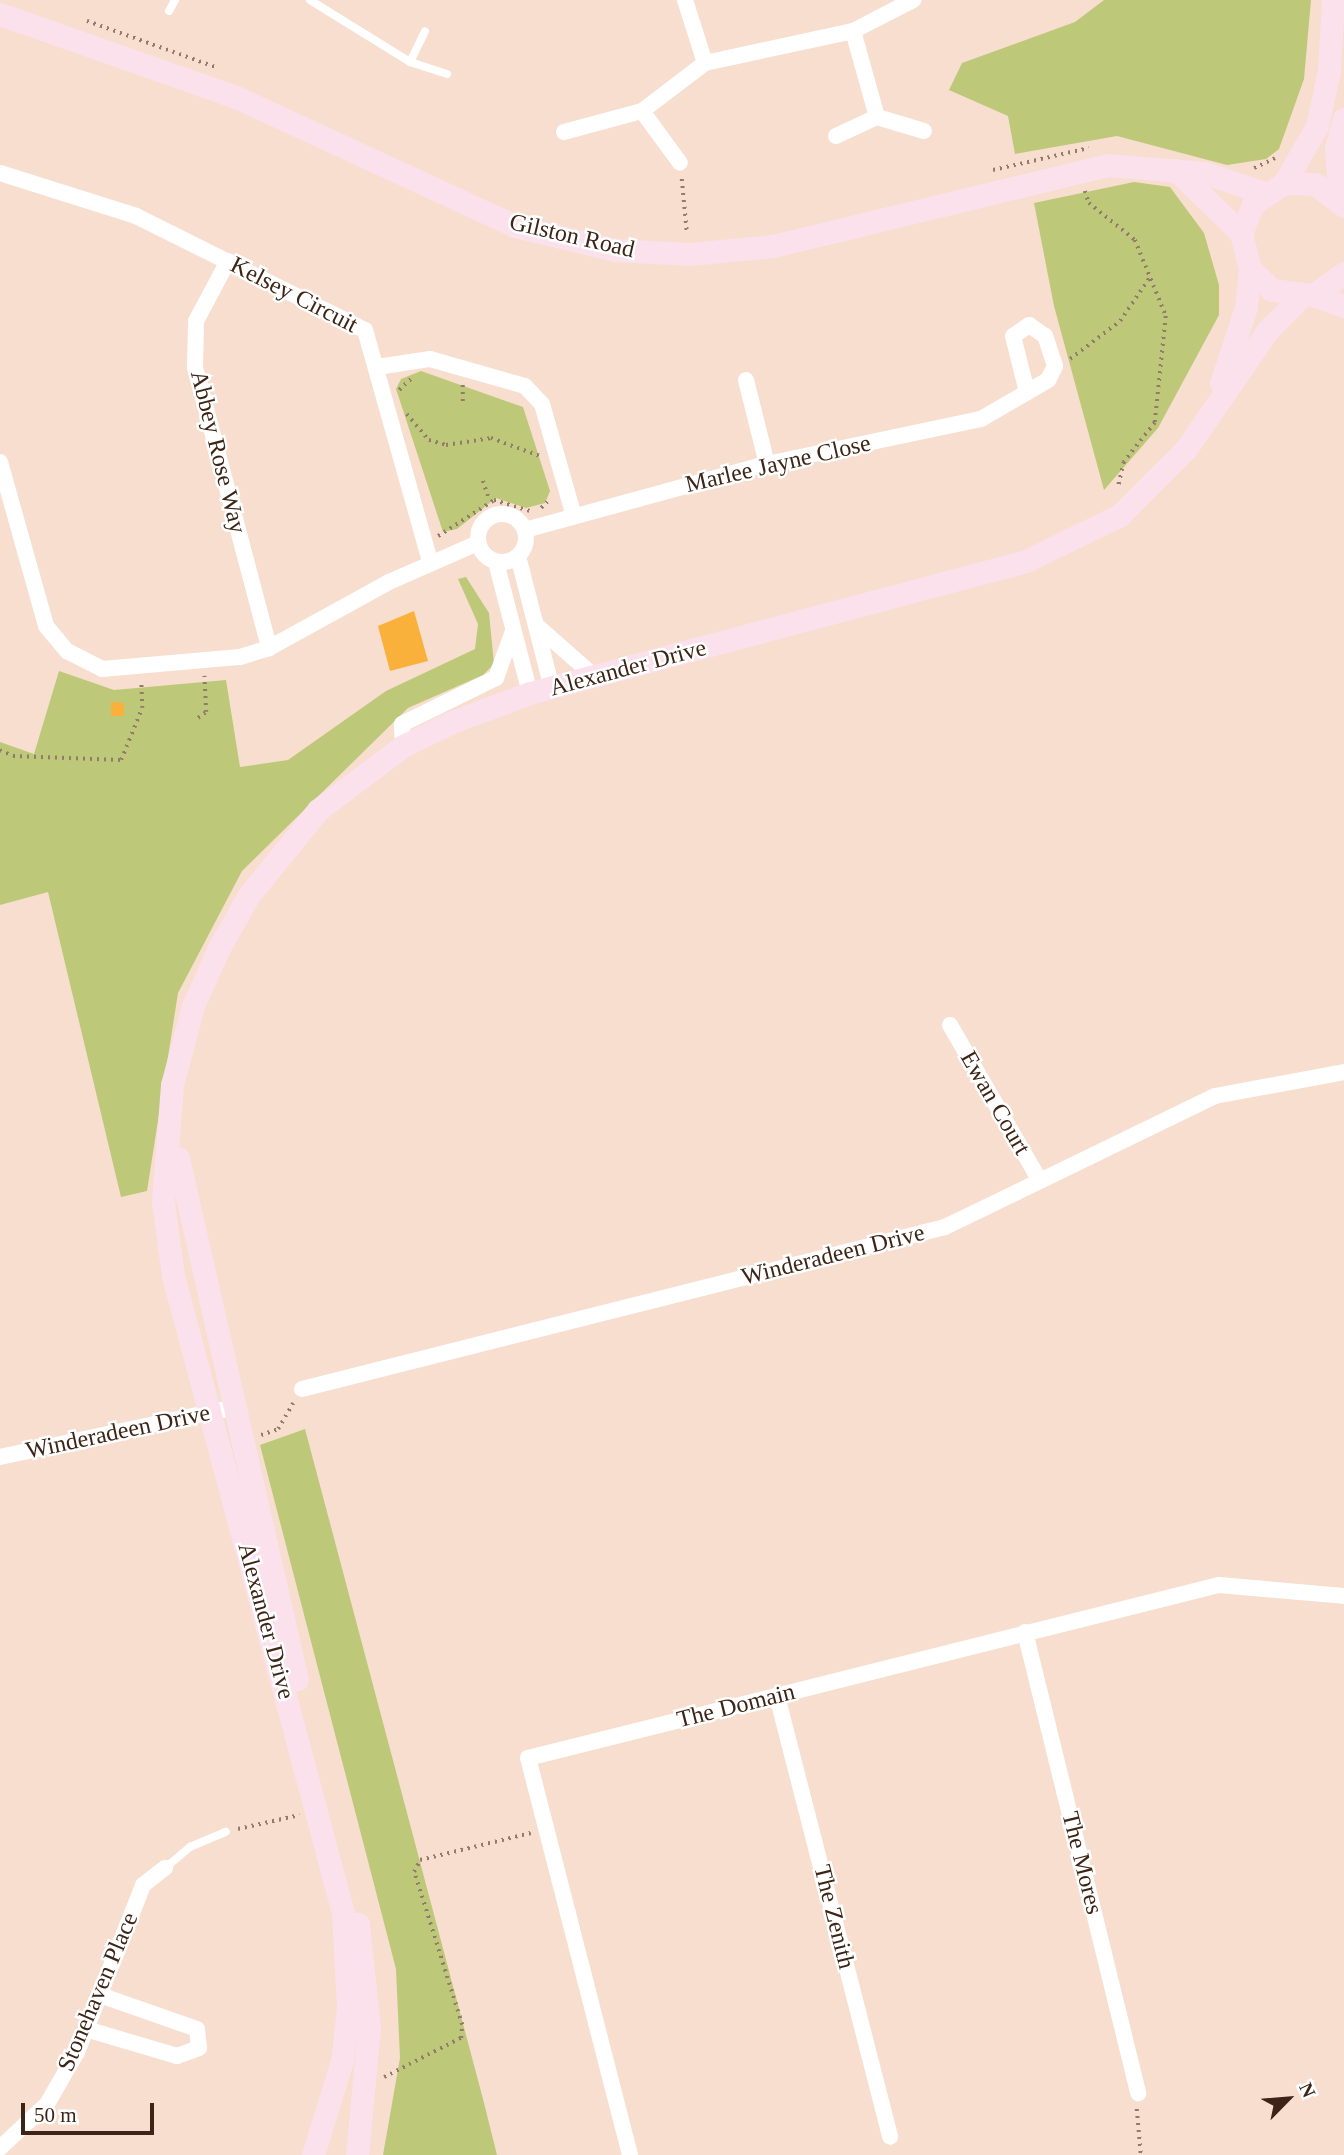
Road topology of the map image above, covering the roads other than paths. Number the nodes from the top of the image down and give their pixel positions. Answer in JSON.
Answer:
{"nodes":[{"id":1,"x":175,"y":0,"type":"edge"},
{"id":2,"x":310,"y":0,"type":"edge"},
{"id":3,"x":685,"y":0,"type":"edge"},
{"id":4,"x":913,"y":0,"type":"edge"},
{"id":5,"x":1333,"y":0,"type":"edge"},
{"id":6,"x":169,"y":10,"type":"dead end"},
{"id":7,"x":0,"y":14,"type":"edge"},
{"id":8,"x":425,"y":31,"type":"dead end"},
{"id":9,"x":853,"y":31,"type":"junction"},
{"id":10,"x":410,"y":62,"type":"junction"},
{"id":11,"x":705,"y":62,"type":"junction"},
{"id":12,"x":447,"y":74,"type":"dead end"},
{"id":13,"x":642,"y":111,"type":"junction"},
{"id":14,"x":877,"y":117,"type":"junction"},
{"id":15,"x":1344,"y":119,"type":"edge"},
{"id":16,"x":924,"y":131,"type":"dead end"},
{"id":17,"x":564,"y":132,"type":"dead end"},
{"id":18,"x":836,"y":136,"type":"dead end"},
{"id":19,"x":680,"y":163,"type":"road end"},
{"id":20,"x":1175,"y":169,"type":"junction"},
{"id":21,"x":0,"y":173,"type":"edge"},
{"id":22,"x":1274,"y":188,"type":"junction"},
{"id":23,"x":1342,"y":203,"type":"edge"},
{"id":24,"x":1241,"y":233,"type":"junction"},
{"id":25,"x":228,"y":261,"type":"junction"},
{"id":26,"x":1250,"y":269,"type":"junction"},
{"id":27,"x":1344,"y":273,"type":"edge"},
{"id":28,"x":1308,"y":295,"type":"junction"},
{"id":29,"x":1344,"y":306,"type":"edge"},
{"id":30,"x":377,"y":367,"type":"junction"},
{"id":31,"x":746,"y":380,"type":"dead end"},
{"id":32,"x":1027,"y":391,"type":"junction"},
{"id":33,"x":1213,"y":406,"type":"junction"},
{"id":34,"x":0,"y":462,"type":"edge"},
{"id":35,"x":767,"y":464,"type":"junction"},
{"id":36,"x":573,"y":512,"type":"junction"},
{"id":37,"x":525,"y":530,"type":"junction"},
{"id":38,"x":478,"y":544,"type":"junction"},
{"id":39,"x":518,"y":556,"type":"junction"},
{"id":40,"x":430,"y":562,"type":"junction"},
{"id":41,"x":496,"y":562,"type":"junction"},
{"id":42,"x":536,"y":625,"type":"junction"},
{"id":43,"x":513,"y":631,"type":"junction"},
{"id":44,"x":269,"y":648,"type":"junction"},
{"id":45,"x":595,"y":677,"type":"junction"},
{"id":46,"x":541,"y":690,"type":"junction"},
{"id":47,"x":403,"y":746,"type":"junction"},
{"id":48,"x":950,"y":1025,"type":"dead end"},
{"id":49,"x":1344,"y":1072,"type":"edge"},
{"id":50,"x":172,"y":1085,"type":"junction"},
{"id":51,"x":1040,"y":1181,"type":"junction"},
{"id":52,"x":302,"y":1389,"type":"road end"},
{"id":53,"x":235,"y":1407,"type":"junction"},
{"id":54,"x":209,"y":1414,"type":"junction"},
{"id":55,"x":0,"y":1457,"type":"edge"},
{"id":56,"x":1344,"y":1596,"type":"edge"},
{"id":57,"x":1025,"y":1632,"type":"junction"},
{"id":58,"x":777,"y":1696,"type":"junction"},
{"id":59,"x":226,"y":1832,"type":"road end"},
{"id":60,"x":165,"y":1868,"type":"joint"},
{"id":61,"x":100,"y":1995,"type":"junction"},
{"id":62,"x":86,"y":2029,"type":"junction"},
{"id":63,"x":1138,"y":2093,"type":"road end"},
{"id":64,"x":890,"y":2137,"type":"dead end"},
{"id":65,"x":0,"y":2148,"type":"edge"},
{"id":66,"x":313,"y":2155,"type":"edge"},
{"id":67,"x":356,"y":2155,"type":"edge"},
{"id":68,"x":631,"y":2155,"type":"edge"}],
"edges":[{"from":1,"to":6,"type":"lane"},
{"from":2,"to":10,"type":"lane"},
{"from":3,"to":11,"type":"street"},
{"from":4,"to":9,"type":"street"},
{"from":5,"to":22,"type":"main road"},
{"from":7,"to":20,"type":"main road","name":"Gilston Road"},
{"from":8,"to":10,"type":"lane"},
{"from":9,"to":11,"type":"street"},
{"from":9,"to":14,"type":"street"},
{"from":10,"to":12,"type":"lane"},
{"from":11,"to":13,"type":"street"},
{"from":13,"to":17,"type":"street"},
{"from":13,"to":19,"type":"street"},
{"from":14,"to":16,"type":"street"},
{"from":14,"to":18,"type":"street"},
{"from":15,"to":23,"type":"main road"},
{"from":20,"to":22,"type":"main road","name":"Gilston Road"},
{"from":20,"to":24,"type":"main road"},
{"from":21,"to":25,"type":"street","name":"Kelsey Circuit"},
{"from":22,"to":23,"type":"main road","name":"Gilston Road"},
{"from":22,"to":24,"type":"main road"},
{"from":24,"to":26,"type":"main road","name":"Alexander Drive"},
{"from":25,"to":30,"type":"street","name":"Kelsey Circuit"},
{"from":25,"to":44,"type":"street","name":"Abbey Rose Way"},
{"from":26,"to":28,"type":"main road"},
{"from":26,"to":33,"type":"main road","name":"Alexander Drive"},
{"from":27,"to":28,"type":"main road","name":"Alexander Drive"},
{"from":28,"to":29,"type":"main road"},
{"from":28,"to":33,"type":"main road","name":"Alexander Drive"},
{"from":30,"to":36,"type":"street"},
{"from":30,"to":40,"type":"street","name":"Kelsey Circuit"},
{"from":31,"to":35,"type":"street"},
{"from":32,"to":32,"type":"street","name":"Marlee Jayne Close"},
{"from":32,"to":35,"type":"street","name":"Marlee Jayne Close"},
{"from":33,"to":45,"type":"main road","name":"Alexander Drive"},
{"from":34,"to":44,"type":"street"},
{"from":35,"to":36,"type":"street","name":"Marlee Jayne Close"},
{"from":36,"to":37,"type":"street","name":"Marlee Jayne Close"},
{"from":37,"to":38,"type":"street"},
{"from":37,"to":39,"type":"street"},
{"from":38,"to":40,"type":"street"},
{"from":38,"to":41,"type":"street"},
{"from":39,"to":41,"type":"street"},
{"from":39,"to":42,"type":"street"},
{"from":40,"to":44,"type":"street"},
{"from":41,"to":43,"type":"street"},
{"from":42,"to":45,"type":"street"},
{"from":42,"to":46,"type":"street"},
{"from":43,"to":46,"type":"street"},
{"from":43,"to":47,"type":"street"},
{"from":45,"to":46,"type":"main road","name":"Alexander Drive"},
{"from":46,"to":47,"type":"main road","name":"Alexander Drive"},
{"from":47,"to":50,"type":"main road","name":"Alexander Drive"},
{"from":48,"to":51,"type":"street","name":"Ewan Court"},
{"from":49,"to":51,"type":"street","name":"Winderadeen Drive"},
{"from":50,"to":53,"type":"main road","name":"Alexander Drive"},
{"from":50,"to":54,"type":"main road","name":"Alexander Drive"},
{"from":51,"to":52,"type":"street","name":"Winderadeen Drive"},
{"from":53,"to":54,"type":"street","name":"Winderadeen Drive"},
{"from":53,"to":67,"type":"main road","name":"Alexander Drive"},
{"from":54,"to":55,"type":"street","name":"Winderadeen Drive"},
{"from":54,"to":66,"type":"main road","name":"Alexander Drive"},
{"from":56,"to":57,"type":"street","name":"The Domain"},
{"from":57,"to":58,"type":"street","name":"The Domain"},
{"from":57,"to":63,"type":"street","name":"The Mores"},
{"from":58,"to":64,"type":"street","name":"The Zenith"},
{"from":58,"to":68,"type":"street","name":"The Domain"},
{"from":59,"to":60,"type":"lane"},
{"from":60,"to":61,"type":"street","name":"Stonehaven Place"},
{"from":61,"to":62,"type":"street","name":"Stonehaven Place"},
{"from":61,"to":62,"type":"street"},
{"from":62,"to":65,"type":"street","name":"Stonehaven Place"}]}
